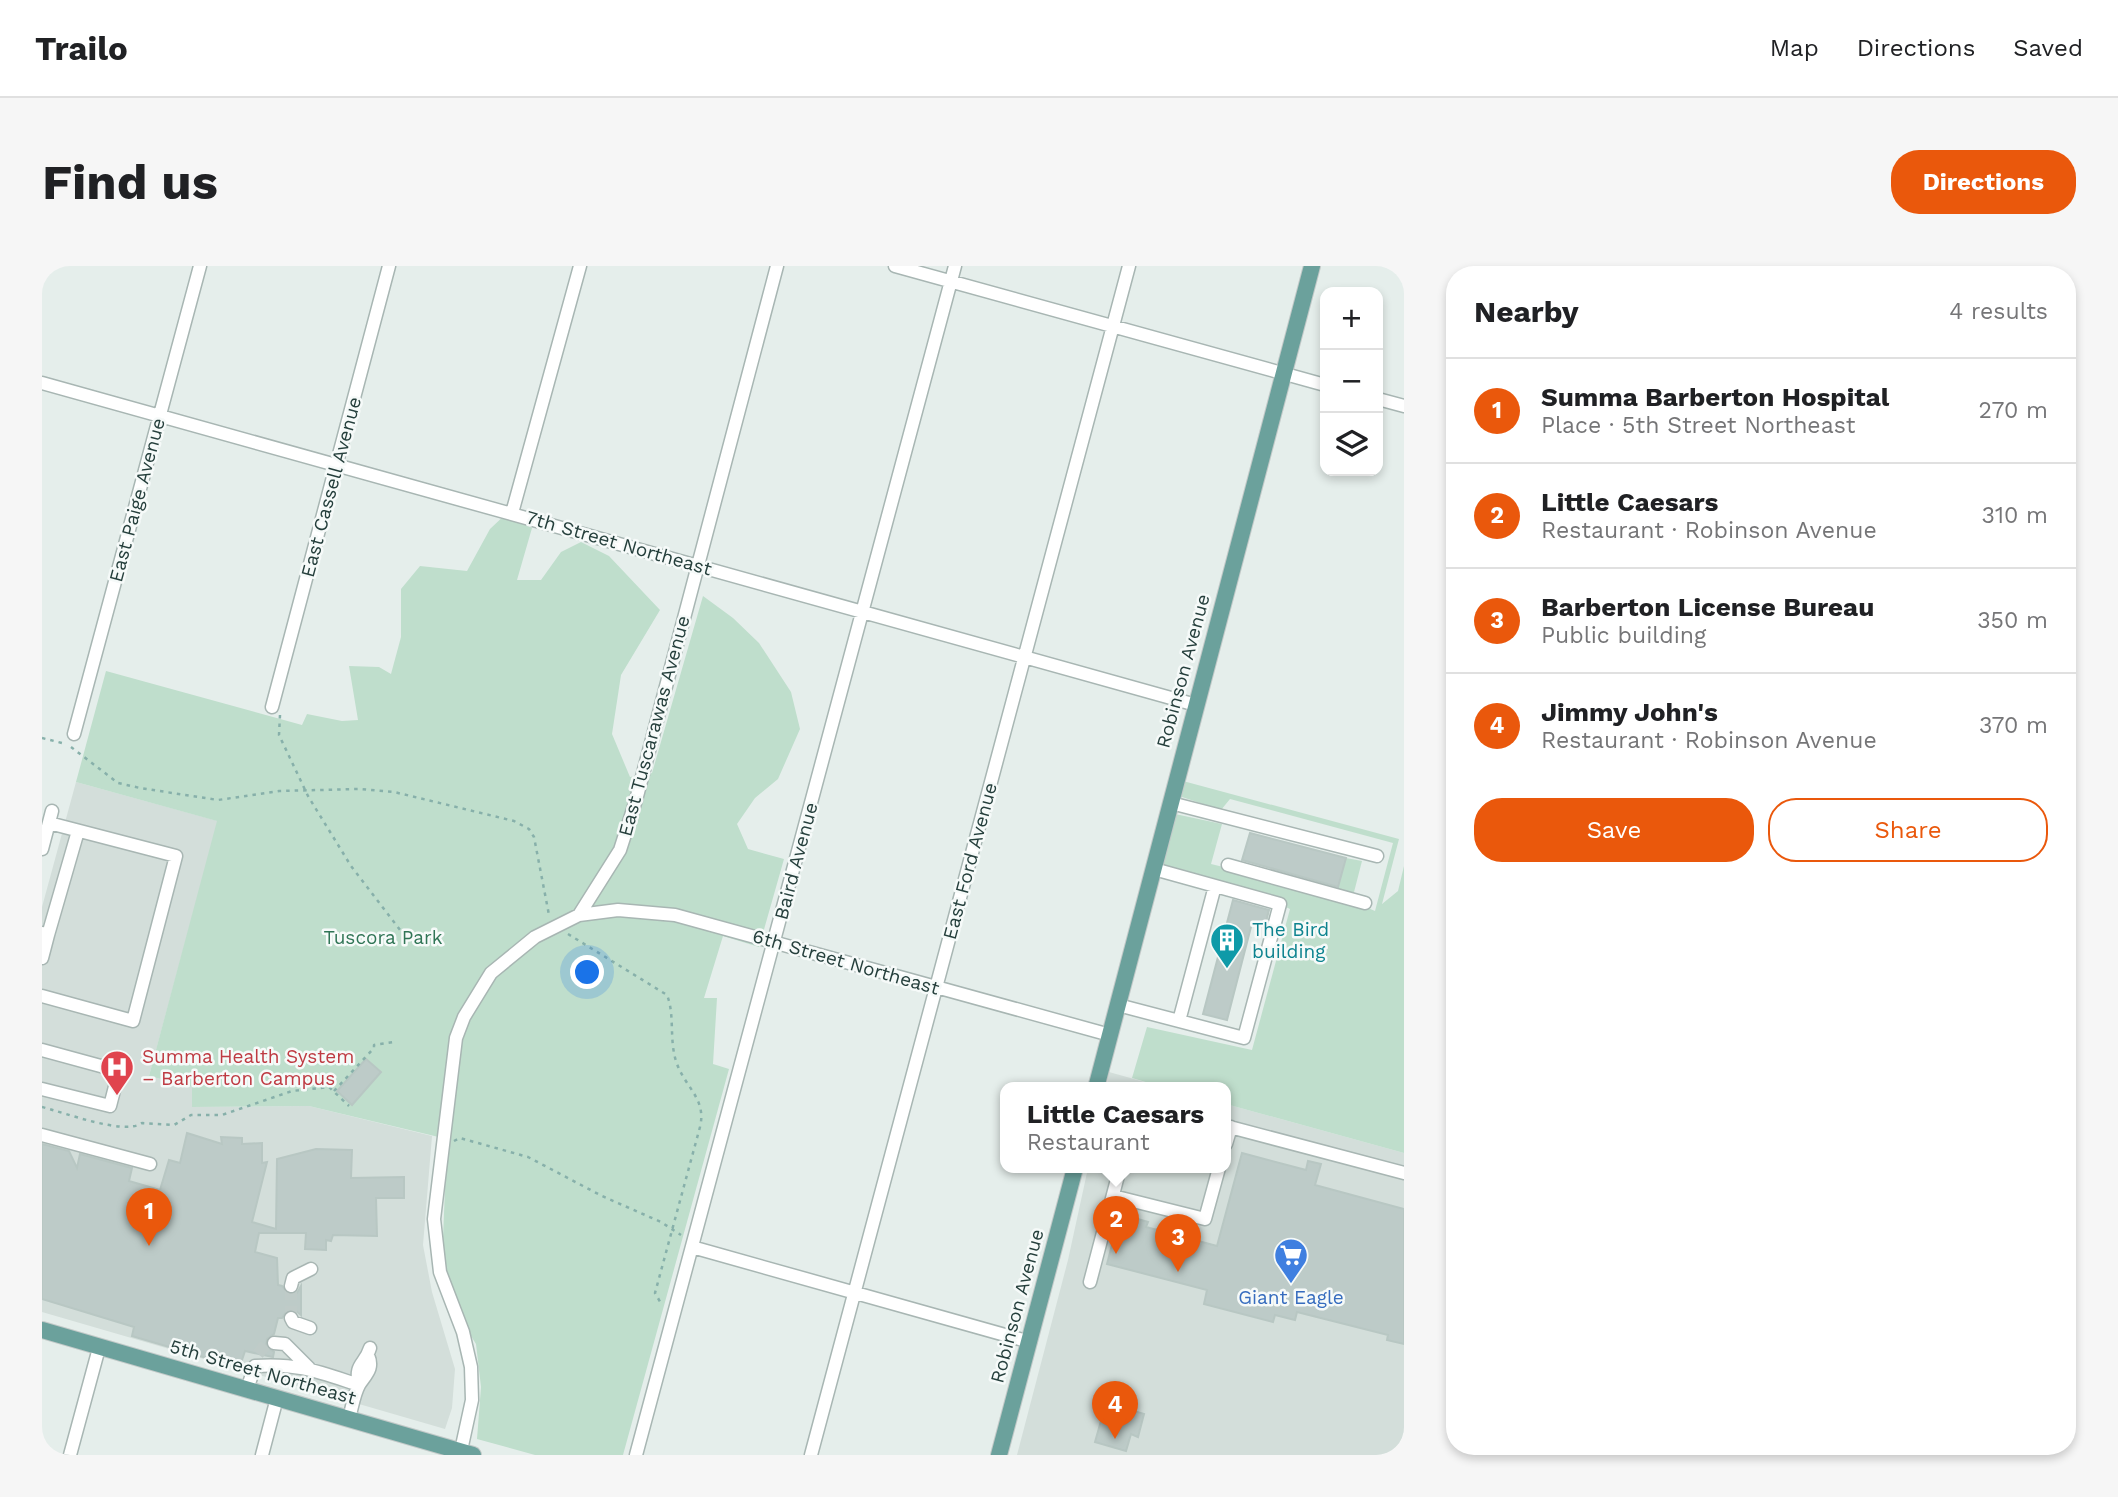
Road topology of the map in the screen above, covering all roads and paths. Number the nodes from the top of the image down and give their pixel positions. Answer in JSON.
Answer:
{"nodes":[{"id":1,"x":200,"y":266,"type":"edge"},
{"id":2,"x":389,"y":266,"type":"edge"},
{"id":3,"x":580,"y":266,"type":"edge"},
{"id":4,"x":777,"y":266,"type":"edge"},
{"id":5,"x":895,"y":266,"type":"edge"},
{"id":6,"x":955,"y":266,"type":"edge"},
{"id":7,"x":1129,"y":266,"type":"edge"},
{"id":8,"x":1312,"y":266,"type":"edge"},
{"id":9,"x":951,"y":282,"type":"junction"},
{"id":10,"x":1113,"y":327,"type":"junction"},
{"id":11,"x":1283,"y":374,"type":"junction"},
{"id":12,"x":42,"y":383,"type":"edge"},
{"id":13,"x":1320,"y":384,"type":"edge"},
{"id":14,"x":1383,"y":400,"type":"edge"},
{"id":15,"x":1404,"y":405,"type":"edge"},
{"id":16,"x":160,"y":416,"type":"junction"},
{"id":17,"x":337,"y":466,"type":"junction"},
{"id":18,"x":512,"y":513,"type":"junction"},
{"id":19,"x":697,"y":566,"type":"junction"},
{"id":20,"x":863,"y":612,"type":"junction"},
{"id":21,"x":1024,"y":657,"type":"junction"},
{"id":22,"x":1196,"y":705,"type":"junction"},
{"id":23,"x":277,"y":709,"type":"joint"},
{"id":24,"x":74,"y":734,"type":"dead end"},
{"id":25,"x":42,"y":738,"type":"edge"},
{"id":26,"x":306,"y":790,"type":"junction"},
{"id":27,"x":1171,"y":803,"type":"junction"},
{"id":28,"x":78,"y":831,"type":"junction"},
{"id":29,"x":42,"y":849,"type":"edge"},
{"id":30,"x":1377,"y":856,"type":"dead end"},
{"id":31,"x":1228,"y":865,"type":"dead end"},
{"id":32,"x":1154,"y":869,"type":"junction"},
{"id":33,"x":1215,"y":886,"type":"junction"},
{"id":34,"x":1365,"y":903,"type":"dead end"},
{"id":35,"x":579,"y":915,"type":"junction"},
{"id":36,"x":552,"y":928,"type":"junction"},
{"id":37,"x":45,"y":934,"type":"edge"},
{"id":38,"x":404,"y":935,"type":"dead end"},
{"id":39,"x":774,"y":943,"type":"junction"},
{"id":40,"x":42,"y":958,"type":"edge"},
{"id":41,"x":936,"y":987,"type":"junction"},
{"id":42,"x":42,"y":996,"type":"edge"},
{"id":43,"x":1118,"y":1005,"type":"junction"},
{"id":44,"x":1179,"y":1021,"type":"junction"},
{"id":45,"x":1110,"y":1035,"type":"junction"},
{"id":46,"x":394,"y":1042,"type":"dead end"},
{"id":47,"x":42,"y":1050,"type":"edge"},
{"id":48,"x":1098,"y":1082,"type":"edge"},
{"id":49,"x":42,"y":1089,"type":"edge"},
{"id":50,"x":334,"y":1091,"type":"junction"},
{"id":51,"x":349,"y":1106,"type":"dead end"},
{"id":52,"x":42,"y":1107,"type":"edge"},
{"id":53,"x":1231,"y":1128,"type":"edge"},
{"id":54,"x":42,"y":1135,"type":"edge"},
{"id":55,"x":442,"y":1144,"type":"junction"},
{"id":56,"x":150,"y":1164,"type":"dead end"},
{"id":57,"x":1074,"y":1173,"type":"edge"},
{"id":58,"x":1119,"y":1173,"type":"edge"},
{"id":59,"x":1218,"y":1173,"type":"edge"},
{"id":60,"x":1404,"y":1173,"type":"edge"},
{"id":61,"x":1113,"y":1196,"type":"junction"},
{"id":62,"x":673,"y":1230,"type":"junction"},
{"id":63,"x":693,"y":1244,"type":"junction"},
{"id":64,"x":311,"y":1269,"type":"dead end"},
{"id":65,"x":1090,"y":1282,"type":"dead end"},
{"id":66,"x":291,"y":1286,"type":"dead end"},
{"id":67,"x":854,"y":1293,"type":"junction"},
{"id":68,"x":675,"y":1311,"type":"junction"},
{"id":69,"x":291,"y":1318,"type":"dead end"},
{"id":70,"x":310,"y":1328,"type":"dead end"},
{"id":71,"x":42,"y":1330,"type":"edge"},
{"id":72,"x":1030,"y":1342,"type":"junction"},
{"id":73,"x":274,"y":1343,"type":"dead end"},
{"id":74,"x":99,"y":1348,"type":"junction"},
{"id":75,"x":369,"y":1351,"type":"dead end"},
{"id":76,"x":309,"y":1368,"type":"junction"},
{"id":77,"x":359,"y":1385,"type":"junction"},
{"id":78,"x":247,"y":1389,"type":"junction"},
{"id":79,"x":277,"y":1398,"type":"junction"},
{"id":80,"x":349,"y":1418,"type":"junction"},
{"id":81,"x":464,"y":1454,"type":"edge"},
{"id":82,"x":70,"y":1455,"type":"edge"},
{"id":83,"x":262,"y":1455,"type":"edge"},
{"id":84,"x":636,"y":1455,"type":"edge"},
{"id":85,"x":811,"y":1455,"type":"edge"},
{"id":86,"x":999,"y":1455,"type":"edge"}],
"edges":[{"from":1,"to":16,"type":"street","name":"East Paige Avenue"},
{"from":2,"to":17,"type":"street","name":"East Cassell Avenue"},
{"from":3,"to":18,"type":"street"},
{"from":4,"to":19,"type":"street","name":"East Tuscarawas Avenue"},
{"from":5,"to":9,"type":"street"},
{"from":6,"to":9,"type":"street","name":"Baird Avenue"},
{"from":7,"to":10,"type":"street","name":"East Ford Avenue"},
{"from":8,"to":11,"type":"main road","name":"Robinson Avenue"},
{"from":9,"to":10,"type":"street"},
{"from":9,"to":20,"type":"street","name":"Baird Avenue"},
{"from":10,"to":11,"type":"street"},
{"from":10,"to":21,"type":"street","name":"East Ford Avenue"},
{"from":11,"to":13,"type":"street"},
{"from":11,"to":22,"type":"main road","name":"Robinson Avenue"},
{"from":12,"to":16,"type":"street","name":"7th Street Northeast"},
{"from":14,"to":15,"type":"street"},
{"from":16,"to":17,"type":"street","name":"7th Street Northeast"},
{"from":16,"to":24,"type":"street","name":"East Paige Avenue"},
{"from":17,"to":18,"type":"street","name":"7th Street Northeast"},
{"from":17,"to":23,"type":"street","name":"East Cassell Avenue"},
{"from":18,"to":19,"type":"street","name":"7th Street Northeast"},
{"from":19,"to":20,"type":"street","name":"7th Street Northeast"},
{"from":19,"to":35,"type":"street","name":"East Tuscarawas Avenue"},
{"from":20,"to":21,"type":"street","name":"7th Street Northeast"},
{"from":20,"to":39,"type":"street","name":"Baird Avenue"},
{"from":21,"to":22,"type":"street","name":"7th Street Northeast"},
{"from":21,"to":41,"type":"street","name":"East Ford Avenue"},
{"from":22,"to":27,"type":"main road","name":"Robinson Avenue"},
{"from":23,"to":26,"type":"path"},
{"from":25,"to":26,"type":"path"},
{"from":26,"to":36,"type":"path"},
{"from":26,"to":38,"type":"path"},
{"from":27,"to":30,"type":"street"},
{"from":27,"to":32,"type":"main road","name":"Robinson Avenue"},
{"from":28,"to":29,"type":"street"},
{"from":28,"to":37,"type":"street"},
{"from":28,"to":42,"type":"street"},
{"from":31,"to":34,"type":"street"},
{"from":32,"to":33,"type":"street"},
{"from":32,"to":43,"type":"main road","name":"Robinson Avenue"},
{"from":33,"to":44,"type":"street"},
{"from":33,"to":44,"type":"street"},
{"from":35,"to":36,"type":"street"},
{"from":35,"to":39,"type":"street","name":"6th Street Northeast"},
{"from":36,"to":55,"type":"street"},
{"from":36,"to":62,"type":"path"},
{"from":37,"to":40,"type":"street"},
{"from":39,"to":41,"type":"street","name":"6th Street Northeast"},
{"from":39,"to":63,"type":"street","name":"Baird Avenue"},
{"from":41,"to":45,"type":"street","name":"6th Street Northeast"},
{"from":41,"to":67,"type":"street","name":"East Ford Avenue"},
{"from":43,"to":44,"type":"street"},
{"from":43,"to":45,"type":"main road","name":"Robinson Avenue"},
{"from":45,"to":48,"type":"main road","name":"Robinson Avenue"},
{"from":46,"to":50,"type":"path"},
{"from":47,"to":49,"type":"street"},
{"from":50,"to":51,"type":"path"},
{"from":50,"to":52,"type":"path"},
{"from":53,"to":60,"type":"street"},
{"from":54,"to":56,"type":"street"},
{"from":55,"to":62,"type":"path"},
{"from":55,"to":81,"type":"street"},
{"from":57,"to":72,"type":"main road","name":"Robinson Avenue"},
{"from":58,"to":61,"type":"street"},
{"from":59,"to":61,"type":"street"},
{"from":61,"to":65,"type":"street"},
{"from":62,"to":63,"type":"path"},
{"from":62,"to":68,"type":"path"},
{"from":63,"to":67,"type":"street"},
{"from":63,"to":68,"type":"street","name":"Baird Avenue"},
{"from":64,"to":66,"type":"street"},
{"from":67,"to":72,"type":"street"},
{"from":67,"to":85,"type":"street","name":"East Ford Avenue"},
{"from":68,"to":84,"type":"street","name":"Baird Avenue"},
{"from":69,"to":70,"type":"street"},
{"from":71,"to":74,"type":"main road","name":"5th Street Northeast"},
{"from":72,"to":86,"type":"main road","name":"Robinson Avenue"},
{"from":73,"to":76,"type":"street"},
{"from":74,"to":78,"type":"main road","name":"5th Street Northeast"},
{"from":74,"to":82,"type":"street"},
{"from":75,"to":77,"type":"street"},
{"from":76,"to":77,"type":"street"},
{"from":76,"to":78,"type":"street"},
{"from":77,"to":80,"type":"street"},
{"from":78,"to":79,"type":"main road","name":"5th Street Northeast"},
{"from":79,"to":80,"type":"main road","name":"5th Street Northeast"},
{"from":79,"to":83,"type":"street"},
{"from":80,"to":81,"type":"main road","name":"5th Street Northeast"}]}
